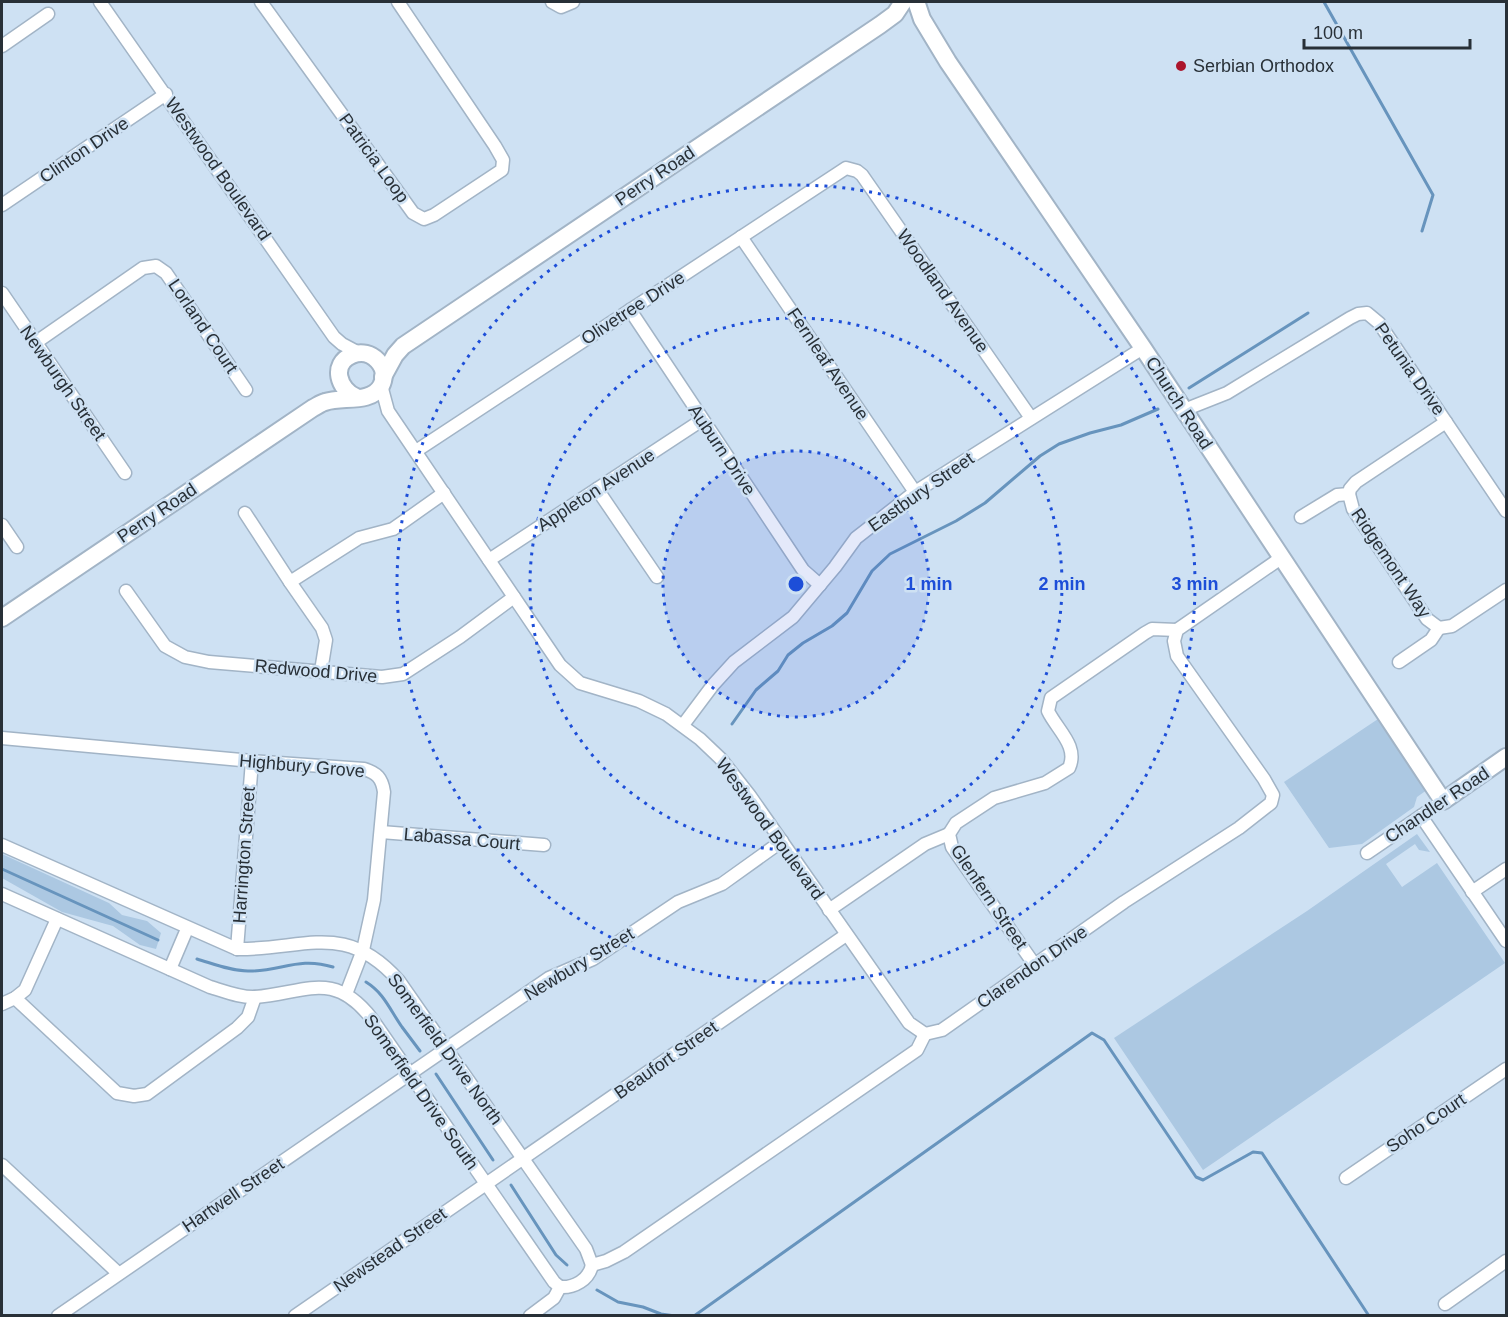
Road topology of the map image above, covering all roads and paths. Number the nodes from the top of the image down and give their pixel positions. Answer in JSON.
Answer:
{"nodes":[{"id":1,"x":100,"y":2,"type":"edge"},
{"id":2,"x":261,"y":2,"type":"edge"},
{"id":3,"x":398,"y":2,"type":"edge"},
{"id":4,"x":573,"y":2,"type":"edge"},
{"id":5,"x":911,"y":2,"type":"edge"},
{"id":6,"x":556,"y":4,"type":"edge"},
{"id":7,"x":48,"y":14,"type":"dead end"},
{"id":8,"x":2,"y":46,"type":"edge"},
{"id":9,"x":166,"y":94,"type":"junction"},
{"id":10,"x":851,"y":168,"type":"joint"},
{"id":11,"x":2,"y":205,"type":"edge"},
{"id":12,"x":741,"y":237,"type":"junction"},
{"id":13,"x":2,"y":294,"type":"edge"},
{"id":14,"x":630,"y":310,"type":"junction"},
{"id":15,"x":334,"y":337,"type":"junction"},
{"id":16,"x":35,"y":343,"type":"junction"},
{"id":17,"x":403,"y":346,"type":"junction"},
{"id":18,"x":1143,"y":348,"type":"junction"},
{"id":19,"x":360,"y":353,"type":"junction"},
{"id":20,"x":340,"y":368,"type":"junction"},
{"id":21,"x":382,"y":381,"type":"junction"},
{"id":22,"x":246,"y":390,"type":"dead end"},
{"id":23,"x":360,"y":397,"type":"junction"},
{"id":24,"x":313,"y":408,"type":"junction"},
{"id":25,"x":1184,"y":410,"type":"junction"},
{"id":26,"x":388,"y":411,"type":"junction"},
{"id":27,"x":1031,"y":418,"type":"junction"},
{"id":28,"x":702,"y":420,"type":"junction"},
{"id":29,"x":1446,"y":422,"type":"junction"},
{"id":30,"x":416,"y":451,"type":"junction"},
{"id":31,"x":125,"y":473,"type":"dead end"},
{"id":32,"x":597,"y":489,"type":"junction"},
{"id":33,"x":915,"y":492,"type":"junction"},
{"id":34,"x":444,"y":493,"type":"junction"},
{"id":35,"x":1348,"y":494,"type":"junction"},
{"id":36,"x":1506,"y":511,"type":"edge"},
{"id":37,"x":245,"y":513,"type":"dead end"},
{"id":38,"x":1301,"y":517,"type":"dead end"},
{"id":39,"x":2,"y":525,"type":"edge"},
{"id":40,"x":17,"y":547,"type":"dead end"},
{"id":41,"x":1281,"y":558,"type":"junction"},
{"id":42,"x":489,"y":560,"type":"junction"},
{"id":43,"x":657,"y":577,"type":"dead end"},
{"id":44,"x":290,"y":582,"type":"junction"},
{"id":45,"x":820,"y":585,"type":"junction"},
{"id":46,"x":1506,"y":590,"type":"edge"},
{"id":47,"x":126,"y":591,"type":"dead end"},
{"id":48,"x":514,"y":597,"type":"junction"},
{"id":49,"x":2,"y":618,"type":"edge"},
{"id":50,"x":1438,"y":628,"type":"junction"},
{"id":51,"x":1177,"y":630,"type":"junction"},
{"id":52,"x":1399,"y":662,"type":"dead end"},
{"id":53,"x":321,"y":671,"type":"junction"},
{"id":54,"x":683,"y":726,"type":"junction"},
{"id":55,"x":2,"y":738,"type":"edge"},
{"id":56,"x":1506,"y":758,"type":"edge"},
{"id":57,"x":252,"y":761,"type":"junction"},
{"id":58,"x":1443,"y":801,"type":"junction"},
{"id":59,"x":1421,"y":816,"type":"junction"},
{"id":60,"x":381,"y":832,"type":"junction"},
{"id":61,"x":949,"y":834,"type":"junction"},
{"id":62,"x":782,"y":841,"type":"junction"},
{"id":63,"x":2,"y":845,"type":"edge"},
{"id":64,"x":544,"y":845,"type":"dead end"},
{"id":65,"x":1367,"y":853,"type":"dead end"},
{"id":66,"x":1506,"y":869,"type":"edge"},
{"id":67,"x":1472,"y":892,"type":"junction"},
{"id":68,"x":2,"y":894,"type":"edge"},
{"id":69,"x":829,"y":910,"type":"junction"},
{"id":70,"x":57,"y":919,"type":"junction"},
{"id":71,"x":187,"y":928,"type":"junction"},
{"id":72,"x":846,"y":935,"type":"junction"},
{"id":73,"x":1506,"y":941,"type":"edge"},
{"id":74,"x":237,"y":949,"type":"junction"},
{"id":75,"x":363,"y":950,"type":"junction"},
{"id":76,"x":1034,"y":964,"type":"junction"},
{"id":77,"x":170,"y":969,"type":"junction"},
{"id":78,"x":346,"y":994,"type":"junction"},
{"id":79,"x":255,"y":997,"type":"junction"},
{"id":80,"x":15,"y":998,"type":"junction"},
{"id":81,"x":2,"y":1004,"type":"edge"},
{"id":82,"x":925,"y":1034,"type":"junction"},
{"id":83,"x":447,"y":1049,"type":"junction"},
{"id":84,"x":1506,"y":1069,"type":"edge"},
{"id":85,"x":409,"y":1075,"type":"junction"},
{"id":86,"x":523,"y":1159,"type":"junction"},
{"id":87,"x":2,"y":1165,"type":"edge"},
{"id":88,"x":1346,"y":1178,"type":"dead end"},
{"id":89,"x":485,"y":1185,"type":"junction"},
{"id":90,"x":1506,"y":1261,"type":"edge"},
{"id":91,"x":592,"y":1265,"type":"junction"},
{"id":92,"x":118,"y":1273,"type":"junction"},
{"id":93,"x":560,"y":1287,"type":"junction"},
{"id":94,"x":1445,"y":1304,"type":"dead end"},
{"id":95,"x":58,"y":1316,"type":"edge"},
{"id":96,"x":295,"y":1316,"type":"edge"},
{"id":97,"x":530,"y":1316,"type":"edge"}],
"edges":[{"from":1,"to":9,"type":"street","name":"Westwood Boulevard"},
{"from":2,"to":3,"type":"street","name":"Patricia Loop"},
{"from":4,"to":6,"type":"street"},
{"from":5,"to":17,"type":"main road","name":"Perry Road"},
{"from":5,"to":18,"type":"main road","name":"Church Road"},
{"from":7,"to":8,"type":"street"},
{"from":9,"to":11,"type":"street","name":"Clinton Drive"},
{"from":9,"to":15,"type":"street","name":"Westwood Boulevard"},
{"from":10,"to":12,"type":"street","name":"Olivetree Drive"},
{"from":10,"to":27,"type":"street","name":"Woodland Avenue"},
{"from":12,"to":14,"type":"street","name":"Olivetree Drive"},
{"from":12,"to":33,"type":"street","name":"Fernleaf Avenue"},
{"from":13,"to":16,"type":"street","name":"Newburgh Street"},
{"from":14,"to":28,"type":"street","name":"Auburn Drive"},
{"from":14,"to":30,"type":"street","name":"Olivetree Drive"},
{"from":15,"to":19,"type":"street","name":"Westwood Boulevard"},
{"from":15,"to":20,"type":"street","name":"Westwood Boulevard"},
{"from":16,"to":22,"type":"street","name":"Lorland Court"},
{"from":16,"to":31,"type":"street","name":"Newburgh Street"},
{"from":17,"to":19,"type":"main road","name":"Perry Road"},
{"from":17,"to":21,"type":"main road","name":"Perry Road"},
{"from":18,"to":25,"type":"main road","name":"Church Road"},
{"from":18,"to":27,"type":"street","name":"Eastbury Street"},
{"from":19,"to":20,"type":"main road"},
{"from":19,"to":21,"type":"main road"},
{"from":20,"to":23,"type":"main road"},
{"from":20,"to":24,"type":"main road","name":"Perry Road"},
{"from":21,"to":23,"type":"main road"},
{"from":21,"to":26,"type":"street","name":"Westwood Boulevard"},
{"from":23,"to":24,"type":"main road","name":"Perry Road"},
{"from":23,"to":26,"type":"street","name":"Westwood Boulevard"},
{"from":24,"to":49,"type":"main road","name":"Perry Road"},
{"from":25,"to":29,"type":"street","name":"Petunia Drive"},
{"from":25,"to":41,"type":"main road","name":"Church Road"},
{"from":26,"to":30,"type":"street","name":"Westwood Boulevard"},
{"from":27,"to":33,"type":"street","name":"Eastbury Street"},
{"from":28,"to":32,"type":"street","name":"Appleton Avenue"},
{"from":28,"to":45,"type":"street","name":"Auburn Drive"},
{"from":29,"to":35,"type":"street"},
{"from":29,"to":36,"type":"street","name":"Petunia Drive"},
{"from":30,"to":34,"type":"street","name":"Westwood Boulevard"},
{"from":32,"to":42,"type":"street","name":"Appleton Avenue"},
{"from":32,"to":43,"type":"street"},
{"from":33,"to":45,"type":"street","name":"Eastbury Street"},
{"from":34,"to":42,"type":"street","name":"Westwood Boulevard"},
{"from":34,"to":44,"type":"street"},
{"from":35,"to":38,"type":"street"},
{"from":35,"to":50,"type":"street","name":"Ridgemont Way"},
{"from":37,"to":44,"type":"street"},
{"from":39,"to":40,"type":"street"},
{"from":41,"to":51,"type":"street"},
{"from":41,"to":58,"type":"main road","name":"Church Road"},
{"from":42,"to":48,"type":"street","name":"Westwood Boulevard"},
{"from":44,"to":53,"type":"street"},
{"from":45,"to":54,"type":"street","name":"Eastbury Street"},
{"from":46,"to":50,"type":"street"},
{"from":47,"to":53,"type":"street","name":"Redwood Drive"},
{"from":48,"to":53,"type":"street","name":"Redwood Drive"},
{"from":48,"to":54,"type":"street","name":"Westwood Boulevard"},
{"from":50,"to":52,"type":"street"},
{"from":51,"to":61,"type":"street","name":"Glenfern Street"},
{"from":51,"to":76,"type":"street","name":"Clarendon Drive"},
{"from":54,"to":62,"type":"street","name":"Westwood Boulevard"},
{"from":55,"to":57,"type":"street","name":"Highbury Grove"},
{"from":56,"to":58,"type":"main road","name":"Chandler Road"},
{"from":57,"to":60,"type":"street","name":"Highbury Grove"},
{"from":57,"to":74,"type":"street","name":"Harrington Street"},
{"from":58,"to":59,"type":"street","name":"Chandler Road"},
{"from":59,"to":65,"type":"street","name":"Chandler Road"},
{"from":59,"to":67,"type":"street"},
{"from":60,"to":64,"type":"street","name":"Labassa Court"},
{"from":60,"to":75,"type":"street","name":"Highbury Grove"},
{"from":61,"to":69,"type":"street"},
{"from":61,"to":76,"type":"street","name":"Glenfern Street"},
{"from":62,"to":69,"type":"street","name":"Westwood Boulevard"},
{"from":62,"to":83,"type":"street","name":"Newbury Street"},
{"from":63,"to":71,"type":"street","name":"Somerfield Drive North"},
{"from":66,"to":67,"type":"street"},
{"from":67,"to":73,"type":"street"},
{"from":68,"to":70,"type":"street","name":"Somerfield Drive South"},
{"from":69,"to":72,"type":"street","name":"Westwood Boulevard"},
{"from":70,"to":77,"type":"street","name":"Somerfield Drive South"},
{"from":70,"to":80,"type":"street"},
{"from":71,"to":74,"type":"street","name":"Somerfield Drive North"},
{"from":71,"to":77,"type":"street"},
{"from":72,"to":82,"type":"street","name":"Westwood Boulevard"},
{"from":72,"to":86,"type":"street","name":"Beaufort Street"},
{"from":74,"to":75,"type":"street","name":"Somerfield Drive North"},
{"from":75,"to":78,"type":"street","name":"Highbury Grove"},
{"from":75,"to":83,"type":"street","name":"Somerfield Drive North"},
{"from":76,"to":82,"type":"street","name":"Clarendon Drive"},
{"from":77,"to":79,"type":"street","name":"Somerfield Drive South"},
{"from":78,"to":79,"type":"street","name":"Somerfield Drive South"},
{"from":78,"to":85,"type":"street","name":"Somerfield Drive South"},
{"from":79,"to":80,"type":"street"},
{"from":80,"to":81,"type":"street"},
{"from":82,"to":91,"type":"street","name":"Clarendon Drive"},
{"from":83,"to":85,"type":"street","name":"Newbury Street"},
{"from":83,"to":86,"type":"street","name":"Somerfield Drive North"},
{"from":84,"to":88,"type":"street","name":"Soho Court"},
{"from":85,"to":89,"type":"street","name":"Somerfield Drive South"},
{"from":85,"to":92,"type":"street","name":"Hartwell Street"},
{"from":86,"to":89,"type":"street","name":"Beaufort Street"},
{"from":86,"to":91,"type":"street","name":"Somerfield Drive North"},
{"from":87,"to":92,"type":"street"},
{"from":89,"to":93,"type":"street","name":"Somerfield Drive South"},
{"from":89,"to":96,"type":"street","name":"Newstead Street"},
{"from":90,"to":94,"type":"street"},
{"from":91,"to":93,"type":"street","name":"Clarendon Drive"},
{"from":92,"to":95,"type":"street","name":"Hartwell Street"},
{"from":93,"to":97,"type":"street","name":"Clarendon Drive"}]}
